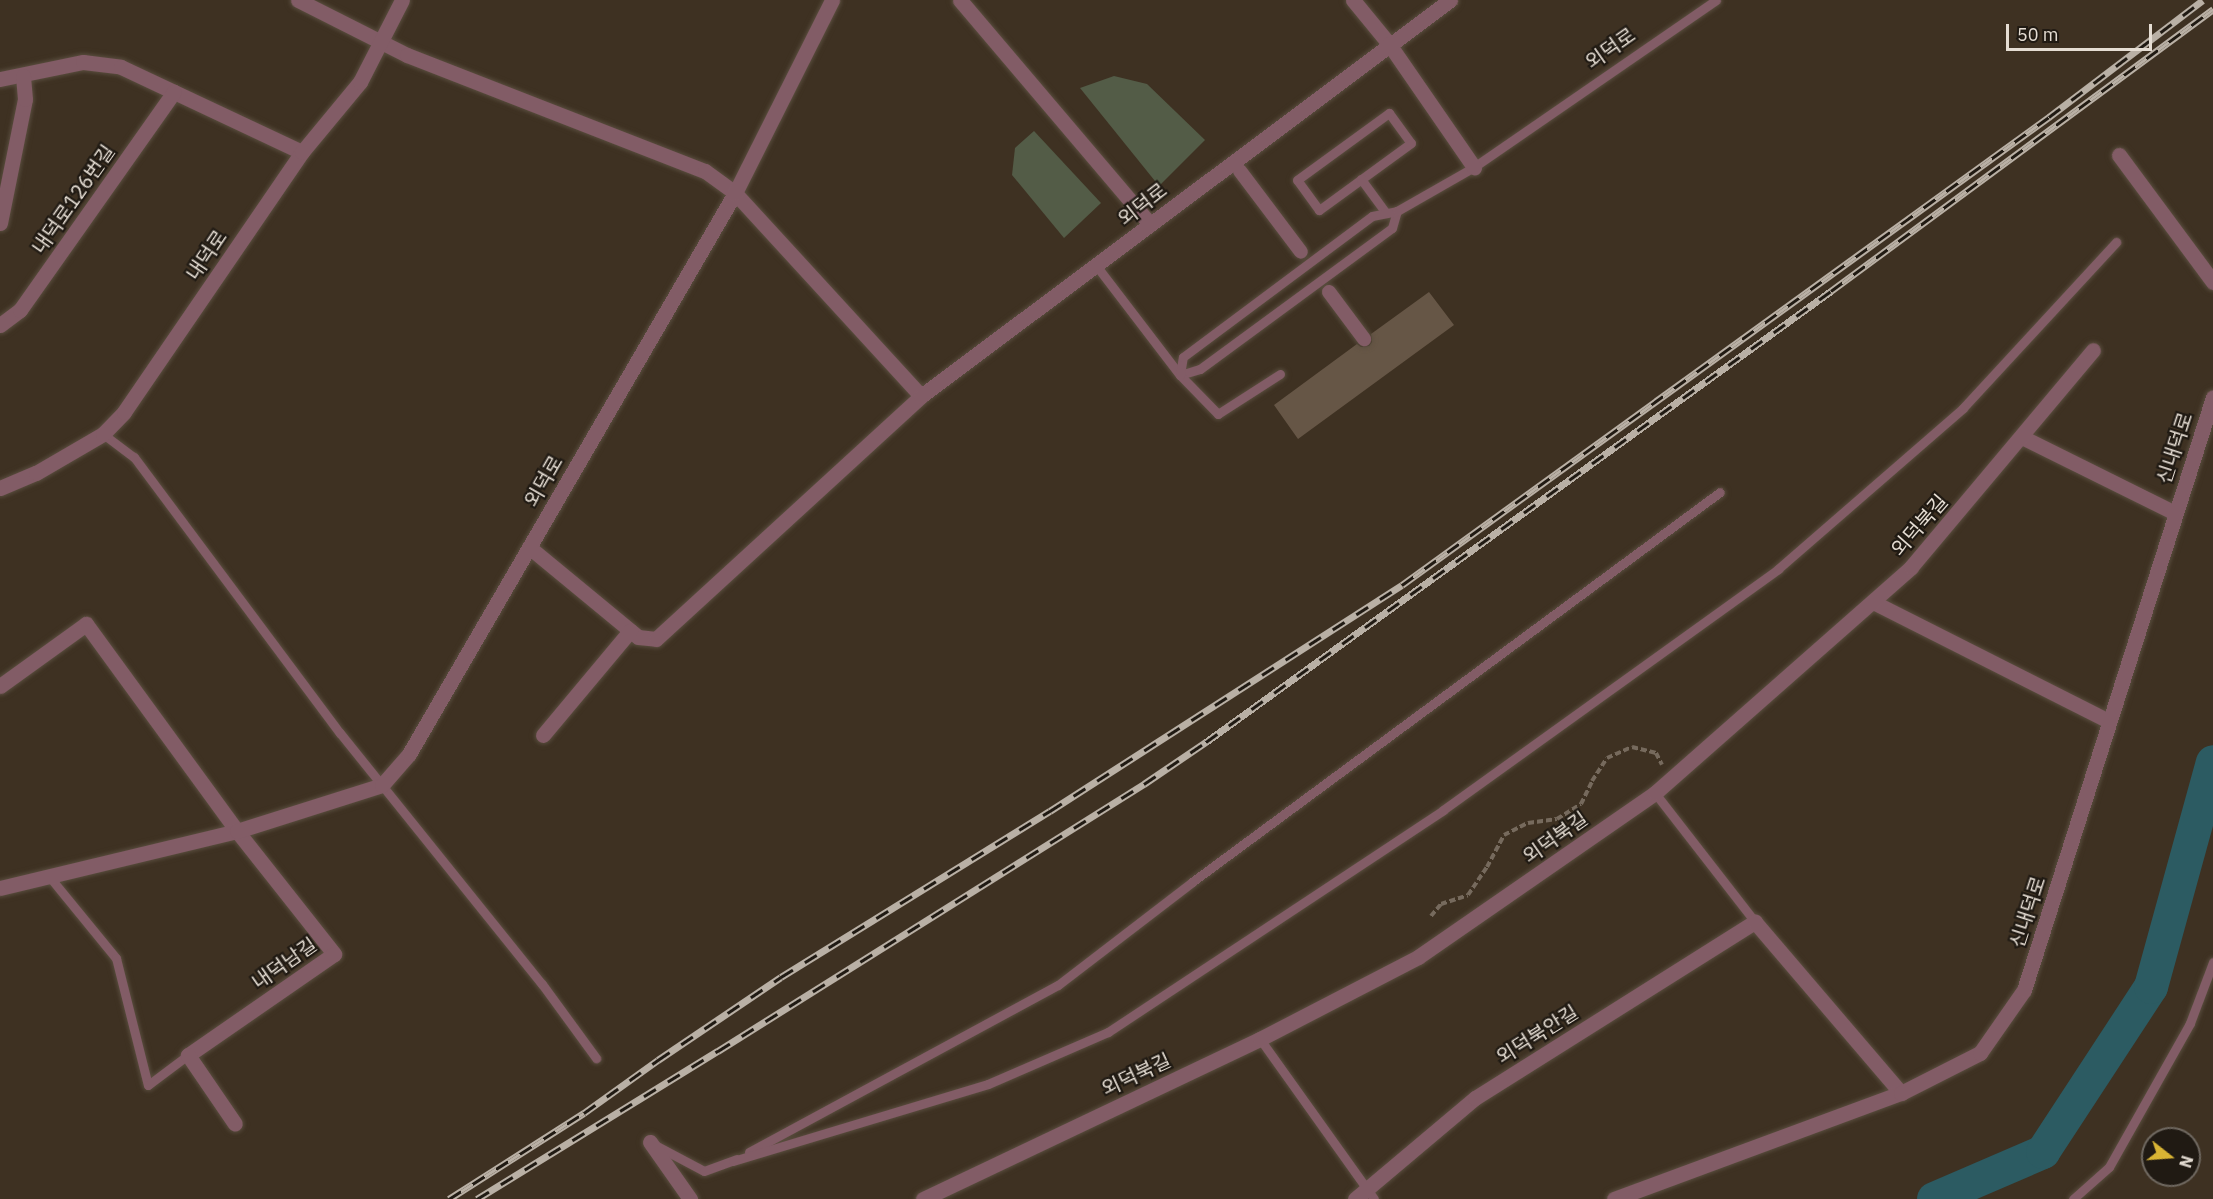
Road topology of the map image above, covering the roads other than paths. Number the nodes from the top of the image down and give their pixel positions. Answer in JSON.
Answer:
{"nodes":[{"id":1,"x":298,"y":0,"type":"edge"},
{"id":2,"x":402,"y":0,"type":"edge"},
{"id":3,"x":831,"y":0,"type":"edge"},
{"id":4,"x":960,"y":0,"type":"edge"},
{"id":5,"x":1353,"y":0,"type":"edge"},
{"id":6,"x":1450,"y":0,"type":"edge"},
{"id":7,"x":1716,"y":0,"type":"edge"},
{"id":8,"x":380,"y":42,"type":"junction"},
{"id":9,"x":1389,"y":44,"type":"junction"},
{"id":10,"x":23,"y":76,"type":"junction"},
{"id":11,"x":0,"y":79,"type":"edge"},
{"id":12,"x":174,"y":92,"type":"junction"},
{"id":13,"x":302,"y":152,"type":"junction"},
{"id":14,"x":2119,"y":156,"type":"dead end"},
{"id":15,"x":1474,"y":167,"type":"junction"},
{"id":16,"x":1240,"y":171,"type":"dead end"},
{"id":17,"x":1361,"y":179,"type":"junction"},
{"id":18,"x":735,"y":193,"type":"junction"},
{"id":19,"x":1397,"y":212,"type":"junction"},
{"id":20,"x":1386,"y":213,"type":"junction"},
{"id":21,"x":0,"y":223,"type":"edge"},
{"id":22,"x":1150,"y":225,"type":"junction"},
{"id":23,"x":2116,"y":242,"type":"dead end"},
{"id":24,"x":1301,"y":252,"type":"dead end"},
{"id":25,"x":1095,"y":264,"type":"junction"},
{"id":26,"x":2213,"y":282,"type":"edge"},
{"id":27,"x":1329,"y":292,"type":"dead end"},
{"id":28,"x":0,"y":325,"type":"edge"},
{"id":29,"x":1364,"y":339,"type":"dead end"},
{"id":30,"x":2093,"y":350,"type":"dead end"},
{"id":31,"x":1280,"y":374,"type":"dead end"},
{"id":32,"x":1180,"y":375,"type":"junction"},
{"id":33,"x":921,"y":396,"type":"junction"},
{"id":34,"x":2213,"y":397,"type":"edge"},
{"id":35,"x":103,"y":434,"type":"junction"},
{"id":36,"x":2022,"y":437,"type":"junction"},
{"id":37,"x":0,"y":488,"type":"edge"},
{"id":38,"x":1720,"y":492,"type":"dead end"},
{"id":39,"x":2175,"y":513,"type":"junction"},
{"id":40,"x":529,"y":547,"type":"junction"},
{"id":41,"x":1873,"y":602,"type":"junction"},
{"id":42,"x":630,"y":631,"type":"junction"},
{"id":43,"x":0,"y":686,"type":"edge"},
{"id":44,"x":2109,"y":721,"type":"junction"},
{"id":45,"x":543,"y":735,"type":"dead end"},
{"id":46,"x":382,"y":786,"type":"junction"},
{"id":47,"x":1655,"y":794,"type":"junction"},
{"id":48,"x":237,"y":831,"type":"junction"},
{"id":49,"x":48,"y":875,"type":"junction"},
{"id":50,"x":0,"y":888,"type":"edge"},
{"id":51,"x":1755,"y":922,"type":"junction"},
{"id":52,"x":2213,"y":962,"type":"edge"},
{"id":53,"x":1260,"y":1039,"type":"junction"},
{"id":54,"x":188,"y":1055,"type":"junction"},
{"id":55,"x":596,"y":1058,"type":"dead end"},
{"id":56,"x":1901,"y":1093,"type":"junction"},
{"id":57,"x":235,"y":1124,"type":"dead end"},
{"id":58,"x":650,"y":1142,"type":"joint"},
{"id":59,"x":733,"y":1161,"type":"junction"},
{"id":60,"x":1365,"y":1196,"type":"edge"},
{"id":61,"x":690,"y":1199,"type":"edge"},
{"id":62,"x":923,"y":1199,"type":"edge"},
{"id":63,"x":1614,"y":1199,"type":"edge"},
{"id":64,"x":2073,"y":1199,"type":"edge"}],
"edges":[{"from":1,"to":8,"type":"street"},
{"from":2,"to":8,"type":"street","name":"내덕로"},
{"from":3,"to":18,"type":"street","name":"외덕로"},
{"from":4,"to":22,"type":"street"},
{"from":5,"to":9,"type":"street"},
{"from":6,"to":9,"type":"street","name":"외덕로"},
{"from":7,"to":15,"type":"lane","name":"외덕로"},
{"from":8,"to":13,"type":"street","name":"내덕로"},
{"from":8,"to":18,"type":"street"},
{"from":9,"to":15,"type":"street"},
{"from":9,"to":22,"type":"street","name":"외덕로"},
{"from":10,"to":11,"type":"street"},
{"from":10,"to":12,"type":"street"},
{"from":10,"to":21,"type":"street"},
{"from":12,"to":13,"type":"street"},
{"from":12,"to":28,"type":"street","name":"내덕로126번길"},
{"from":13,"to":35,"type":"street","name":"내덕로"},
{"from":14,"to":26,"type":"street"},
{"from":15,"to":19,"type":"lane","name":"외덕로"},
{"from":16,"to":24,"type":"street"},
{"from":17,"to":17,"type":"lane"},
{"from":17,"to":20,"type":"lane"},
{"from":18,"to":33,"type":"street"},
{"from":18,"to":40,"type":"street","name":"외덕로"},
{"from":19,"to":20,"type":"lane"},
{"from":19,"to":32,"type":"lane"},
{"from":20,"to":32,"type":"lane"},
{"from":22,"to":25,"type":"street","name":"외덕로"},
{"from":23,"to":59,"type":"lane"},
{"from":25,"to":32,"type":"lane"},
{"from":25,"to":33,"type":"street","name":"외덕로"},
{"from":27,"to":29,"type":"street"},
{"from":30,"to":36,"type":"street","name":"외덕북길"},
{"from":31,"to":32,"type":"lane"},
{"from":33,"to":42,"type":"street","name":"외덕로"},
{"from":34,"to":39,"type":"street","name":"신내덕로"},
{"from":35,"to":37,"type":"street","name":"내덕로"},
{"from":35,"to":46,"type":"lane"},
{"from":36,"to":39,"type":"street"},
{"from":36,"to":41,"type":"street","name":"외덕북길"},
{"from":38,"to":59,"type":"lane"},
{"from":39,"to":44,"type":"street","name":"신내덕로"},
{"from":40,"to":42,"type":"street"},
{"from":40,"to":46,"type":"street","name":"외덕로"},
{"from":41,"to":44,"type":"street"},
{"from":41,"to":47,"type":"street","name":"외덕북길"},
{"from":42,"to":45,"type":"street"},
{"from":43,"to":48,"type":"street"},
{"from":44,"to":56,"type":"street","name":"신내덕로"},
{"from":46,"to":48,"type":"street"},
{"from":46,"to":55,"type":"lane"},
{"from":47,"to":51,"type":"lane"},
{"from":47,"to":53,"type":"street","name":"외덕북길"},
{"from":48,"to":49,"type":"street"},
{"from":48,"to":54,"type":"street","name":"내덕남길"},
{"from":49,"to":50,"type":"street"},
{"from":49,"to":54,"type":"lane","name":"내덕남길"},
{"from":51,"to":56,"type":"street"},
{"from":51,"to":60,"type":"street","name":"외덕북안길"},
{"from":52,"to":64,"type":"lane"},
{"from":53,"to":60,"type":"lane"},
{"from":53,"to":62,"type":"street","name":"외덕북길"},
{"from":54,"to":57,"type":"street"},
{"from":56,"to":63,"type":"street","name":"신내덕로"},
{"from":58,"to":59,"type":"lane"},
{"from":58,"to":61,"type":"street"}]}
